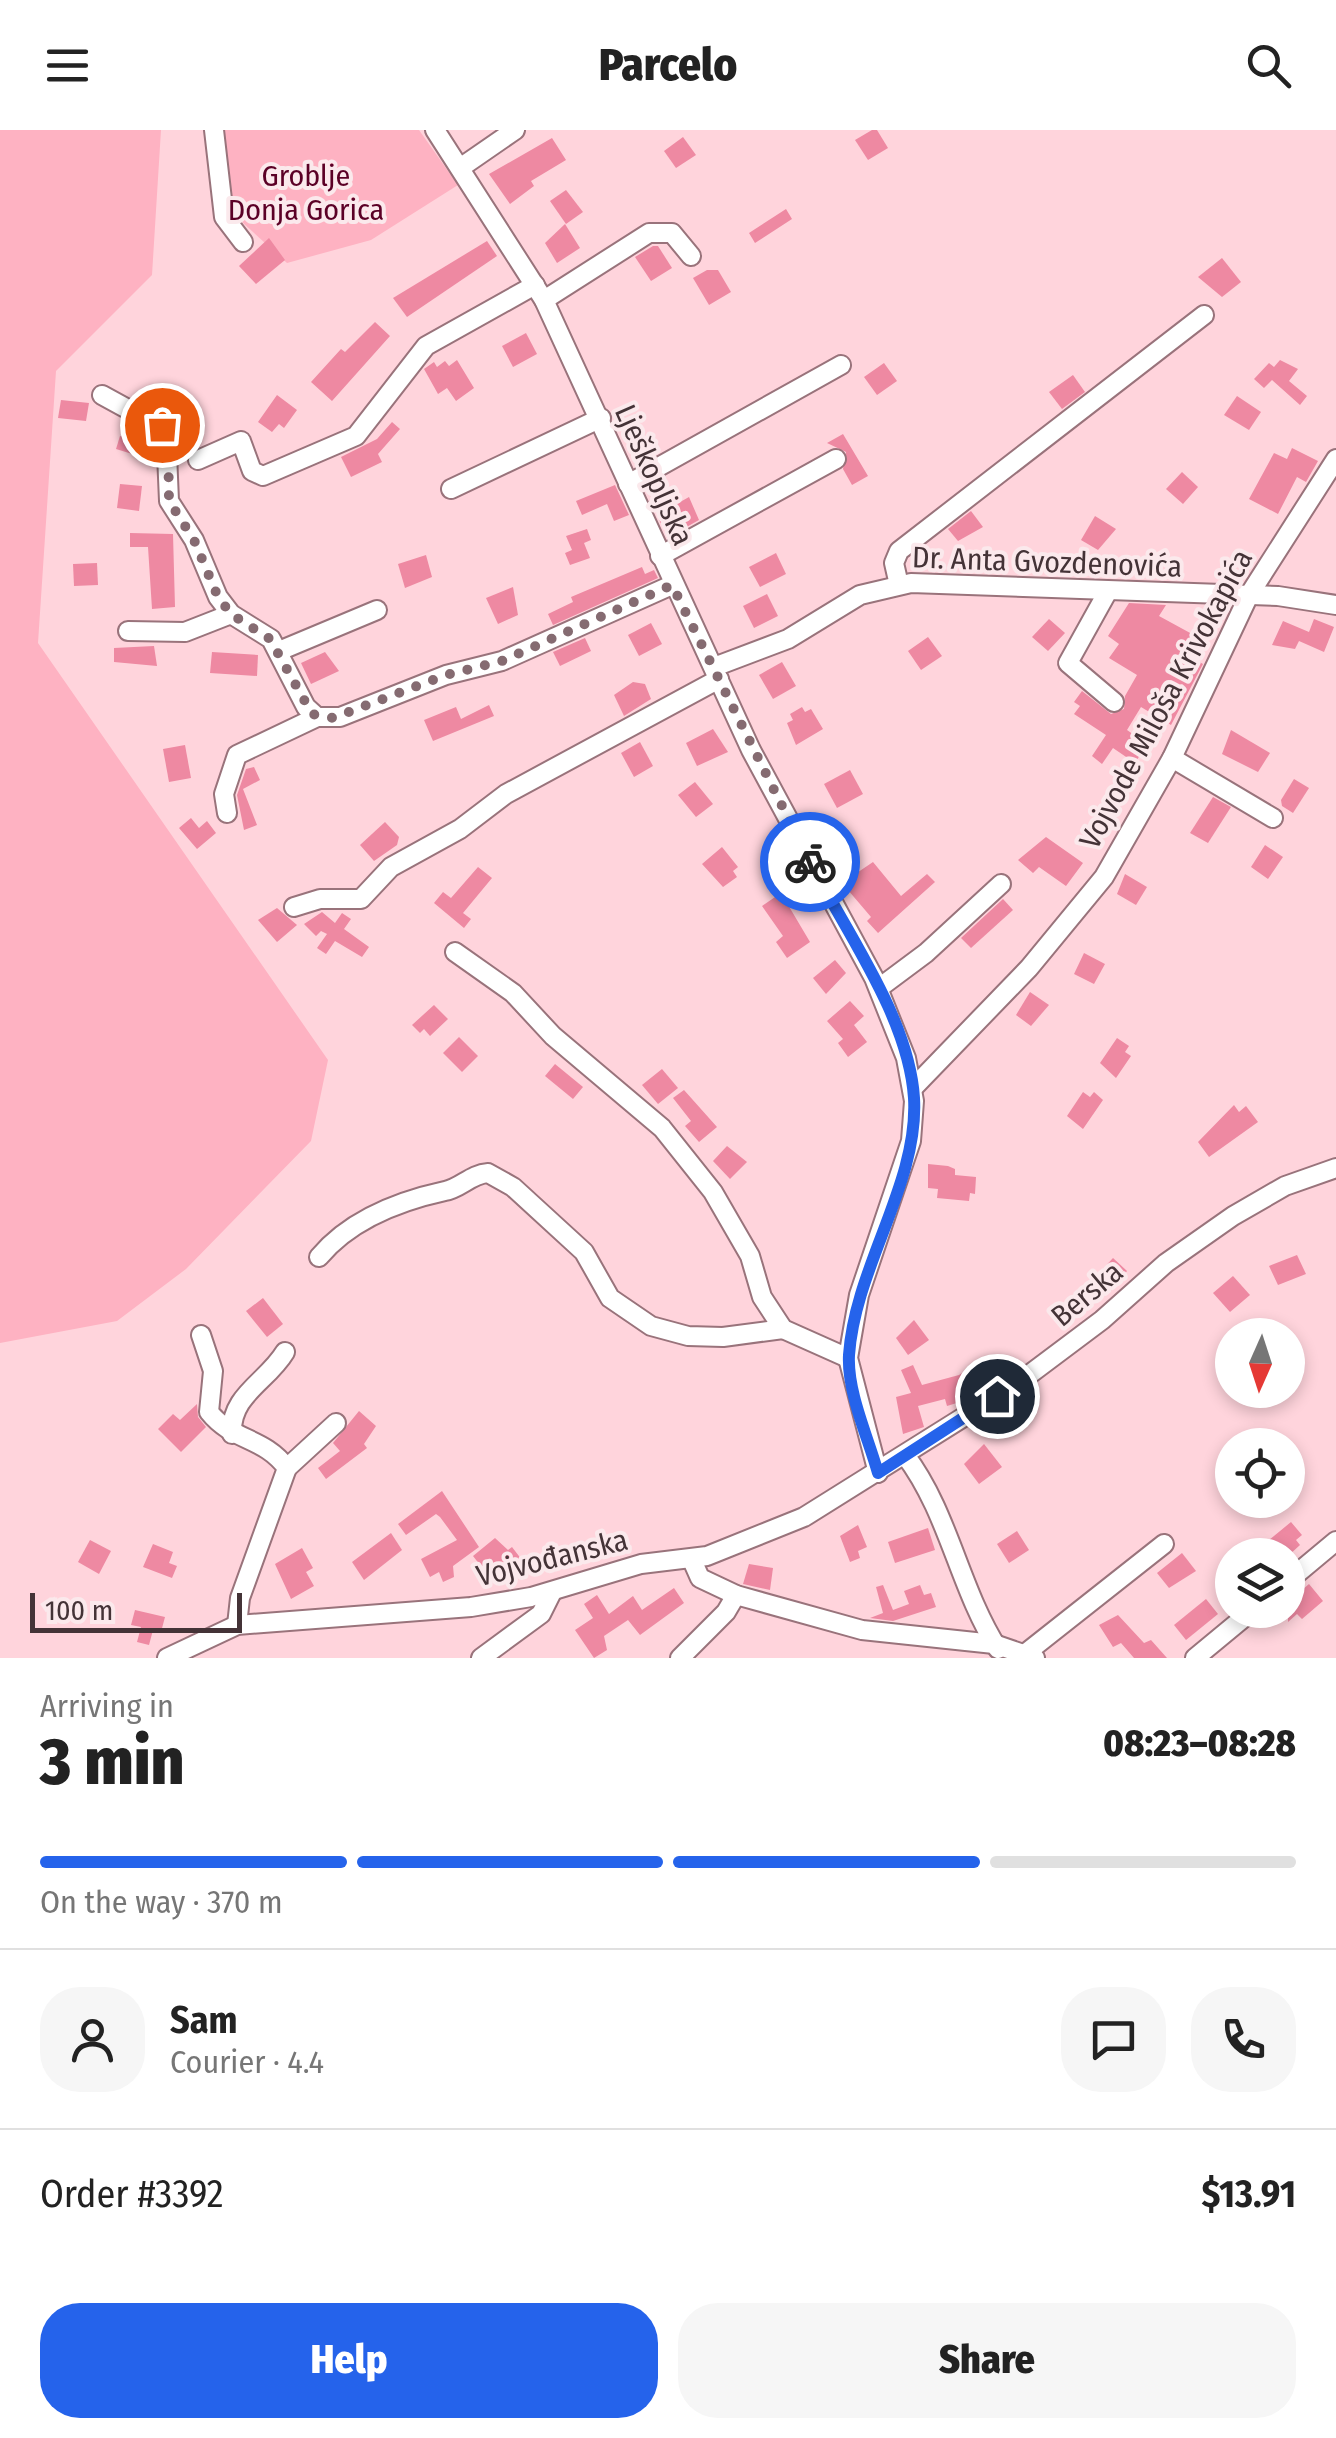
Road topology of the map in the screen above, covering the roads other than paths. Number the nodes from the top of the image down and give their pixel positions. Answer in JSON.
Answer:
{"nodes":[{"id":1,"x":214,"y":130,"type":"edge"},
{"id":2,"x":435,"y":130,"type":"edge"},
{"id":3,"x":515,"y":130,"type":"edge"},
{"id":4,"x":460,"y":168,"type":"junction"},
{"id":5,"x":242,"y":242,"type":"dead end"},
{"id":6,"x":691,"y":256,"type":"dead end"},
{"id":7,"x":540,"y":292,"type":"junction"},
{"id":8,"x":1204,"y":315,"type":"dead end"},
{"id":9,"x":841,"y":365,"type":"dead end"},
{"id":10,"x":102,"y":394,"type":"dead end"},
{"id":11,"x":600,"y":418,"type":"junction"},
{"id":12,"x":836,"y":459,"type":"dead end"},
{"id":13,"x":1336,"y":459,"type":"edge"},
{"id":14,"x":198,"y":460,"type":"dead end"},
{"id":15,"x":628,"y":484,"type":"junction"},
{"id":16,"x":451,"y":489,"type":"dead end"},
{"id":17,"x":660,"y":556,"type":"junction"},
{"id":18,"x":672,"y":585,"type":"junction"},
{"id":19,"x":898,"y":585,"type":"junction"},
{"id":20,"x":1108,"y":591,"type":"junction"},
{"id":21,"x":1249,"y":595,"type":"junction"},
{"id":22,"x":1336,"y":604,"type":"edge"},
{"id":23,"x":377,"y":610,"type":"dead end"},
{"id":24,"x":231,"y":614,"type":"junction"},
{"id":25,"x":128,"y":632,"type":"dead end"},
{"id":26,"x":279,"y":651,"type":"junction"},
{"id":27,"x":717,"y":673,"type":"junction"},
{"id":28,"x":1114,"y":702,"type":"dead end"},
{"id":29,"x":317,"y":717,"type":"junction"},
{"id":30,"x":1172,"y":758,"type":"junction"},
{"id":31,"x":227,"y":813,"type":"dead end"},
{"id":32,"x":1273,"y":818,"type":"dead end"},
{"id":33,"x":1001,"y":884,"type":"dead end"},
{"id":34,"x":294,"y":906,"type":"dead end"},
{"id":35,"x":456,"y":952,"type":"dead end"},
{"id":36,"x":879,"y":988,"type":"junction"},
{"id":37,"x":913,"y":1088,"type":"junction"},
{"id":38,"x":1336,"y":1168,"type":"edge"},
{"id":39,"x":319,"y":1257,"type":"dead end"},
{"id":40,"x":783,"y":1328,"type":"junction"},
{"id":41,"x":202,"y":1335,"type":"dead end"},
{"id":42,"x":285,"y":1352,"type":"dead end"},
{"id":43,"x":848,"y":1358,"type":"junction"},
{"id":44,"x":336,"y":1423,"type":"dead end"},
{"id":45,"x":232,"y":1434,"type":"junction"},
{"id":46,"x":905,"y":1455,"type":"junction"},
{"id":47,"x":287,"y":1468,"type":"junction"},
{"id":48,"x":878,"y":1473,"type":"junction"},
{"id":49,"x":1336,"y":1541,"type":"edge"},
{"id":50,"x":1164,"y":1544,"type":"dead end"},
{"id":51,"x":692,"y":1560,"type":"junction"},
{"id":52,"x":1305,"y":1567,"type":"edge"},
{"id":53,"x":552,"y":1592,"type":"junction"},
{"id":54,"x":736,"y":1594,"type":"junction"},
{"id":55,"x":238,"y":1625,"type":"junction"},
{"id":56,"x":1231,"y":1628,"type":"edge"},
{"id":57,"x":999,"y":1651,"type":"edge"},
{"id":58,"x":1031,"y":1656,"type":"edge"},
{"id":59,"x":167,"y":1658,"type":"edge"},
{"id":60,"x":481,"y":1658,"type":"edge"},
{"id":61,"x":680,"y":1658,"type":"edge"},
{"id":62,"x":980,"y":1658,"type":"edge"},
{"id":63,"x":1195,"y":1658,"type":"edge"}],
"edges":[{"from":1,"to":5,"type":"street"},
{"from":2,"to":4,"type":"street","name":"Lješkopljska"},
{"from":3,"to":4,"type":"street"},
{"from":4,"to":7,"type":"street","name":"Lješkopljska"},
{"from":6,"to":7,"type":"street"},
{"from":7,"to":11,"type":"street","name":"Lješkopljska"},
{"from":7,"to":14,"type":"street"},
{"from":8,"to":19,"type":"street"},
{"from":9,"to":15,"type":"street"},
{"from":10,"to":24,"type":"street"},
{"from":11,"to":15,"type":"street","name":"Lješkopljska"},
{"from":11,"to":16,"type":"street"},
{"from":12,"to":17,"type":"street"},
{"from":13,"to":21,"type":"street","name":"Vojvode Miloša Krivokapića"},
{"from":15,"to":17,"type":"street","name":"Lješkopljska"},
{"from":17,"to":18,"type":"street","name":"Lješkopljska"},
{"from":18,"to":27,"type":"street","name":"Lješkopljska"},
{"from":18,"to":29,"type":"street"},
{"from":19,"to":20,"type":"street","name":"Dr. Anta Gvozdenovića"},
{"from":19,"to":27,"type":"street","name":"Dr. Anta Gvozdenovića"},
{"from":20,"to":21,"type":"street","name":"Dr. Anta Gvozdenovića"},
{"from":20,"to":28,"type":"street"},
{"from":21,"to":22,"type":"street","name":"Dr. Anta Gvozdenovića"},
{"from":21,"to":30,"type":"street","name":"Vojvode Miloša Krivokapića"},
{"from":23,"to":26,"type":"street"},
{"from":24,"to":25,"type":"street"},
{"from":24,"to":26,"type":"street"},
{"from":26,"to":29,"type":"street"},
{"from":27,"to":34,"type":"street","name":"Dr. Anta Gvozdenovića"},
{"from":27,"to":36,"type":"street","name":"Lješkopljska"},
{"from":29,"to":31,"type":"street"},
{"from":30,"to":32,"type":"street"},
{"from":30,"to":37,"type":"street","name":"Vojvode Miloša Krivokapića"},
{"from":33,"to":36,"type":"street"},
{"from":35,"to":40,"type":"street"},
{"from":36,"to":37,"type":"street","name":"Lješkopljska"},
{"from":37,"to":43,"type":"street","name":"Lješkopljska"},
{"from":38,"to":46,"type":"street","name":"Berska"},
{"from":39,"to":40,"type":"street"},
{"from":40,"to":43,"type":"street"},
{"from":41,"to":45,"type":"street"},
{"from":42,"to":45,"type":"street"},
{"from":43,"to":48,"type":"street","name":"Lješkopljska"},
{"from":44,"to":47,"type":"street"},
{"from":45,"to":47,"type":"street"},
{"from":46,"to":48,"type":"street","name":"Berska"},
{"from":46,"to":57,"type":"street"},
{"from":47,"to":55,"type":"street"},
{"from":48,"to":51,"type":"street","name":"Vojvođanska"},
{"from":49,"to":52,"type":"street"},
{"from":50,"to":58,"type":"street"},
{"from":51,"to":53,"type":"street","name":"Vojvođanska"},
{"from":51,"to":54,"type":"street"},
{"from":53,"to":55,"type":"street","name":"Vojvođanska"},
{"from":53,"to":60,"type":"street"},
{"from":54,"to":57,"type":"street"},
{"from":54,"to":61,"type":"street"},
{"from":55,"to":59,"type":"street","name":"Vojvođanska"},
{"from":56,"to":63,"type":"street"},
{"from":57,"to":58,"type":"street"},
{"from":57,"to":62,"type":"street"}]}
